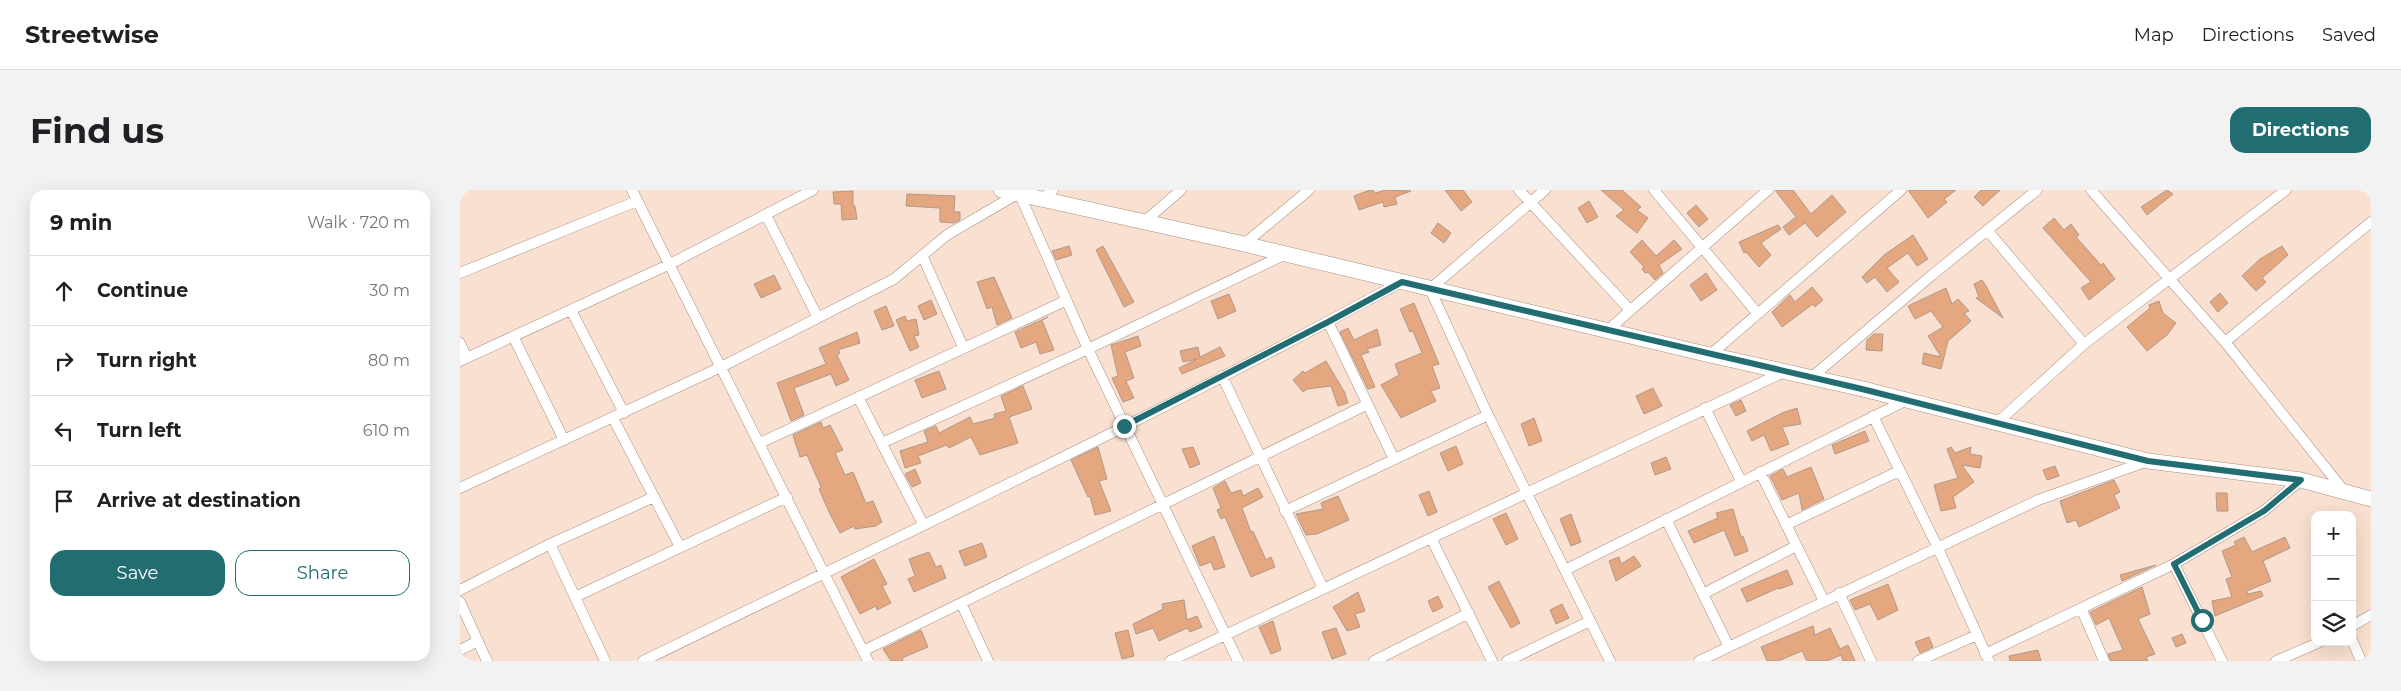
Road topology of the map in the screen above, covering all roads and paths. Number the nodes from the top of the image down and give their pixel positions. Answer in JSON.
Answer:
{"nodes":[{"id":1,"x":632,"y":190,"type":"edge"},
{"id":2,"x":813,"y":190,"type":"edge"},
{"id":3,"x":1001,"y":190,"type":"edge"},
{"id":4,"x":1181,"y":190,"type":"edge"},
{"id":5,"x":1308,"y":190,"type":"edge"},
{"id":6,"x":1519,"y":190,"type":"edge"},
{"id":7,"x":1544,"y":190,"type":"edge"},
{"id":8,"x":1654,"y":190,"type":"edge"},
{"id":9,"x":1768,"y":190,"type":"edge"},
{"id":10,"x":1901,"y":190,"type":"edge"},
{"id":11,"x":2037,"y":190,"type":"edge"},
{"id":12,"x":2091,"y":190,"type":"edge"},
{"id":13,"x":2286,"y":190,"type":"edge"},
{"id":14,"x":1019,"y":193,"type":"junction"},
{"id":15,"x":1048,"y":194,"type":"edge"},
{"id":16,"x":637,"y":201,"type":"junction"},
{"id":17,"x":1529,"y":202,"type":"junction"},
{"id":18,"x":766,"y":214,"type":"junction"},
{"id":19,"x":1145,"y":221,"type":"junction"},
{"id":20,"x":2371,"y":222,"type":"edge"},
{"id":21,"x":1987,"y":230,"type":"junction"},
{"id":22,"x":1244,"y":244,"type":"junction"},
{"id":23,"x":1702,"y":247,"type":"junction"},
{"id":24,"x":1286,"y":254,"type":"junction"},
{"id":25,"x":922,"y":255,"type":"junction"},
{"id":26,"x":668,"y":265,"type":"junction"},
{"id":27,"x":460,"y":273,"type":"edge"},
{"id":28,"x":2170,"y":280,"type":"junction"},
{"id":29,"x":1402,"y":282,"type":"junction"},
{"id":30,"x":1430,"y":289,"type":"junction"},
{"id":31,"x":1065,"y":301,"type":"junction"},
{"id":32,"x":571,"y":310,"type":"junction"},
{"id":33,"x":1630,"y":310,"type":"junction"},
{"id":34,"x":1758,"y":314,"type":"junction"},
{"id":35,"x":818,"y":318,"type":"junction"},
{"id":36,"x":1328,"y":322,"type":"junction"},
{"id":37,"x":1608,"y":330,"type":"junction"},
{"id":38,"x":514,"y":338,"type":"junction"},
{"id":39,"x":2225,"y":342,"type":"junction"},
{"id":40,"x":460,"y":343,"type":"edge"},
{"id":41,"x":2084,"y":344,"type":"junction"},
{"id":42,"x":963,"y":347,"type":"junction"},
{"id":43,"x":1088,"y":350,"type":"junction"},
{"id":44,"x":1710,"y":355,"type":"junction"},
{"id":45,"x":464,"y":360,"type":"edge"},
{"id":46,"x":721,"y":367,"type":"junction"},
{"id":47,"x":1784,"y":372,"type":"junction"},
{"id":48,"x":1222,"y":376,"type":"junction"},
{"id":49,"x":1812,"y":377,"type":"junction"},
{"id":50,"x":858,"y":398,"type":"junction"},
{"id":51,"x":1907,"y":400,"type":"junction"},
{"id":52,"x":1366,"y":405,"type":"junction"},
{"id":53,"x":1705,"y":408,"type":"junction"},
{"id":54,"x":624,"y":413,"type":"junction"},
{"id":55,"x":1488,"y":415,"type":"junction"},
{"id":56,"x":1873,"y":416,"type":"junction"},
{"id":57,"x":613,"y":418,"type":"junction"},
{"id":58,"x":1998,"y":422,"type":"junction"},
{"id":59,"x":1124,"y":426,"type":"junction"},
{"id":60,"x":564,"y":440,"type":"junction"},
{"id":61,"x":760,"y":443,"type":"junction"},
{"id":62,"x":882,"y":443,"type":"junction"},
{"id":63,"x":1259,"y":456,"type":"junction"},
{"id":64,"x":1394,"y":459,"type":"junction"},
{"id":65,"x":2148,"y":461,"type":"junction"},
{"id":66,"x":1899,"y":471,"type":"junction"},
{"id":67,"x":1760,"y":472,"type":"junction"},
{"id":68,"x":2301,"y":480,"type":"junction"},
{"id":69,"x":1741,"y":482,"type":"junction"},
{"id":70,"x":460,"y":488,"type":"edge"},
{"id":71,"x":1526,"y":492,"type":"junction"},
{"id":72,"x":2345,"y":492,"type":"junction"},
{"id":73,"x":654,"y":497,"type":"junction"},
{"id":74,"x":786,"y":497,"type":"junction"},
{"id":75,"x":2371,"y":499,"type":"edge"},
{"id":76,"x":1163,"y":505,"type":"junction"},
{"id":77,"x":1285,"y":510,"type":"junction"},
{"id":78,"x":1666,"y":519,"type":"junction"},
{"id":79,"x":923,"y":524,"type":"junction"},
{"id":80,"x":1786,"y":525,"type":"junction"},
{"id":81,"x":1432,"y":538,"type":"junction"},
{"id":82,"x":550,"y":544,"type":"junction"},
{"id":83,"x":1796,"y":546,"type":"junction"},
{"id":84,"x":1937,"y":546,"type":"junction"},
{"id":85,"x":680,"y":547,"type":"junction"},
{"id":86,"x":2174,"y":564,"type":"junction"},
{"id":87,"x":1565,"y":570,"type":"junction"},
{"id":88,"x":824,"y":572,"type":"junction"},
{"id":89,"x":1323,"y":588,"type":"junction"},
{"id":90,"x":460,"y":590,"type":"edge"},
{"id":91,"x":1839,"y":593,"type":"junction"},
{"id":92,"x":1703,"y":594,"type":"junction"},
{"id":93,"x":575,"y":597,"type":"junction"},
{"id":94,"x":1824,"y":600,"type":"junction"},
{"id":95,"x":460,"y":602,"type":"edge"},
{"id":96,"x":961,"y":604,"type":"junction"},
{"id":97,"x":2081,"y":608,"type":"junction"},
{"id":98,"x":1469,"y":613,"type":"junction"},
{"id":99,"x":2371,"y":615,"type":"edge"},
{"id":100,"x":1590,"y":621,"type":"junction"},
{"id":101,"x":2356,"y":624,"type":"edge"},
{"id":102,"x":1226,"y":634,"type":"junction"},
{"id":103,"x":1977,"y":635,"type":"junction"},
{"id":104,"x":478,"y":642,"type":"junction"},
{"id":105,"x":2311,"y":646,"type":"edge"},
{"id":106,"x":2355,"y":646,"type":"edge"},
{"id":107,"x":1729,"y":647,"type":"junction"},
{"id":108,"x":460,"y":650,"type":"edge"},
{"id":109,"x":866,"y":656,"type":"edge"},
{"id":110,"x":1987,"y":658,"type":"edge"},
{"id":111,"x":487,"y":661,"type":"edge"},
{"id":112,"x":605,"y":661,"type":"edge"},
{"id":113,"x":643,"y":661,"type":"edge"},
{"id":114,"x":988,"y":661,"type":"edge"},
{"id":115,"x":1170,"y":661,"type":"edge"},
{"id":116,"x":1238,"y":661,"type":"edge"},
{"id":117,"x":1374,"y":661,"type":"edge"},
{"id":118,"x":1492,"y":661,"type":"edge"},
{"id":119,"x":1506,"y":661,"type":"edge"},
{"id":120,"x":1610,"y":661,"type":"edge"},
{"id":121,"x":1699,"y":661,"type":"edge"},
{"id":122,"x":1871,"y":661,"type":"edge"},
{"id":123,"x":1918,"y":661,"type":"edge"},
{"id":124,"x":2104,"y":661,"type":"edge"},
{"id":125,"x":2222,"y":661,"type":"edge"},
{"id":126,"x":2276,"y":661,"type":"edge"},
{"id":127,"x":2361,"y":661,"type":"edge"}],
"edges":[{"from":1,"to":16,"type":"street"},
{"from":2,"to":18,"type":"street"},
{"from":3,"to":14,"type":"street"},
{"from":4,"to":19,"type":"street"},
{"from":5,"to":22,"type":"street"},
{"from":6,"to":17,"type":"street"},
{"from":7,"to":17,"type":"street"},
{"from":8,"to":23,"type":"street"},
{"from":9,"to":23,"type":"street"},
{"from":10,"to":34,"type":"street"},
{"from":11,"to":21,"type":"street"},
{"from":12,"to":28,"type":"street"},
{"from":13,"to":28,"type":"street"},
{"from":14,"to":15,"type":"street"},
{"from":14,"to":25,"type":"street"},
{"from":14,"to":31,"type":"street"},
{"from":15,"to":19,"type":"street"},
{"from":16,"to":26,"type":"street"},
{"from":16,"to":27,"type":"street"},
{"from":17,"to":30,"type":"street"},
{"from":17,"to":33,"type":"street"},
{"from":18,"to":26,"type":"street"},
{"from":18,"to":35,"type":"street"},
{"from":19,"to":22,"type":"street"},
{"from":20,"to":39,"type":"street"},
{"from":21,"to":41,"type":"street"},
{"from":21,"to":49,"type":"street"},
{"from":22,"to":24,"type":"street"},
{"from":23,"to":33,"type":"street"},
{"from":23,"to":34,"type":"street"},
{"from":24,"to":29,"type":"street"},
{"from":24,"to":43,"type":"street"},
{"from":25,"to":35,"type":"street"},
{"from":25,"to":42,"type":"street"},
{"from":26,"to":32,"type":"street"},
{"from":26,"to":46,"type":"street"},
{"from":28,"to":39,"type":"street"},
{"from":28,"to":41,"type":"street"},
{"from":29,"to":30,"type":"street"},
{"from":29,"to":36,"type":"street"},
{"from":30,"to":37,"type":"street"},
{"from":30,"to":55,"type":"street"},
{"from":31,"to":42,"type":"street"},
{"from":31,"to":43,"type":"street"},
{"from":32,"to":38,"type":"street"},
{"from":32,"to":54,"type":"street"},
{"from":33,"to":37,"type":"street"},
{"from":34,"to":44,"type":"street"},
{"from":35,"to":46,"type":"street"},
{"from":36,"to":48,"type":"street"},
{"from":36,"to":52,"type":"street"},
{"from":37,"to":44,"type":"street"},
{"from":38,"to":45,"type":"street"},
{"from":38,"to":60,"type":"street"},
{"from":39,"to":72,"type":"street"},
{"from":40,"to":45,"type":"street"},
{"from":41,"to":58,"type":"street"},
{"from":42,"to":50,"type":"street"},
{"from":43,"to":59,"type":"street"},
{"from":43,"to":62,"type":"street"},
{"from":44,"to":47,"type":"street"},
{"from":46,"to":54,"type":"street"},
{"from":46,"to":61,"type":"street"},
{"from":47,"to":49,"type":"street"},
{"from":47,"to":53,"type":"street"},
{"from":48,"to":59,"type":"street"},
{"from":48,"to":63,"type":"street"},
{"from":49,"to":51,"type":"street"},
{"from":50,"to":61,"type":"street"},
{"from":50,"to":62,"type":"street"},
{"from":51,"to":56,"type":"street"},
{"from":51,"to":58,"type":"street"},
{"from":52,"to":63,"type":"street"},
{"from":52,"to":64,"type":"street"},
{"from":53,"to":69,"type":"street"},
{"from":53,"to":71,"type":"street"},
{"from":54,"to":57,"type":"street"},
{"from":55,"to":64,"type":"street"},
{"from":55,"to":71,"type":"street"},
{"from":56,"to":66,"type":"street"},
{"from":56,"to":67,"type":"street"},
{"from":57,"to":60,"type":"street"},
{"from":57,"to":73,"type":"street"},
{"from":58,"to":65,"type":"street"},
{"from":59,"to":76,"type":"street"},
{"from":59,"to":79,"type":"street"},
{"from":60,"to":70,"type":"street"},
{"from":61,"to":74,"type":"street"},
{"from":62,"to":79,"type":"street"},
{"from":63,"to":76,"type":"street"},
{"from":63,"to":77,"type":"street"},
{"from":64,"to":77,"type":"street"},
{"from":65,"to":68,"type":"street"},
{"from":65,"to":84,"type":"street"},
{"from":66,"to":80,"type":"street"},
{"from":66,"to":84,"type":"street"},
{"from":67,"to":69,"type":"street"},
{"from":67,"to":80,"type":"street"},
{"from":68,"to":72,"type":"street"},
{"from":68,"to":86,"type":"street"},
{"from":69,"to":78,"type":"street"},
{"from":71,"to":81,"type":"street"},
{"from":71,"to":87,"type":"street"},
{"from":72,"to":75,"type":"street"},
{"from":73,"to":82,"type":"street"},
{"from":73,"to":85,"type":"street"},
{"from":74,"to":85,"type":"street"},
{"from":74,"to":88,"type":"street"},
{"from":76,"to":96,"type":"street"},
{"from":76,"to":102,"type":"street"},
{"from":77,"to":89,"type":"street"},
{"from":78,"to":87,"type":"street"},
{"from":78,"to":92,"type":"street"},
{"from":79,"to":88,"type":"street"},
{"from":80,"to":83,"type":"street"},
{"from":81,"to":89,"type":"street"},
{"from":81,"to":98,"type":"street"},
{"from":82,"to":90,"type":"street"},
{"from":82,"to":93,"type":"street"},
{"from":83,"to":92,"type":"street"},
{"from":83,"to":94,"type":"street"},
{"from":84,"to":91,"type":"street"},
{"from":84,"to":103,"type":"street"},
{"from":85,"to":93,"type":"street"},
{"from":86,"to":97,"type":"street"},
{"from":86,"to":125,"type":"street"},
{"from":87,"to":100,"type":"street"},
{"from":88,"to":109,"type":"street"},
{"from":88,"to":113,"type":"street"},
{"from":89,"to":102,"type":"street"},
{"from":91,"to":94,"type":"street"},
{"from":91,"to":122,"type":"street"},
{"from":92,"to":107,"type":"street"},
{"from":93,"to":112,"type":"street"},
{"from":94,"to":107,"type":"street"},
{"from":95,"to":104,"type":"street"},
{"from":96,"to":109,"type":"street"},
{"from":96,"to":114,"type":"street"},
{"from":97,"to":110,"type":"street"},
{"from":97,"to":124,"type":"street"},
{"from":98,"to":117,"type":"street"},
{"from":98,"to":118,"type":"street"},
{"from":99,"to":101,"type":"street"},
{"from":100,"to":119,"type":"street"},
{"from":100,"to":120,"type":"street"},
{"from":102,"to":115,"type":"street"},
{"from":102,"to":116,"type":"street"},
{"from":103,"to":110,"type":"street"},
{"from":103,"to":123,"type":"street"},
{"from":104,"to":108,"type":"street"},
{"from":104,"to":111,"type":"street"},
{"from":105,"to":126,"type":"street"},
{"from":106,"to":127,"type":"street"},
{"from":107,"to":121,"type":"street"}]}
